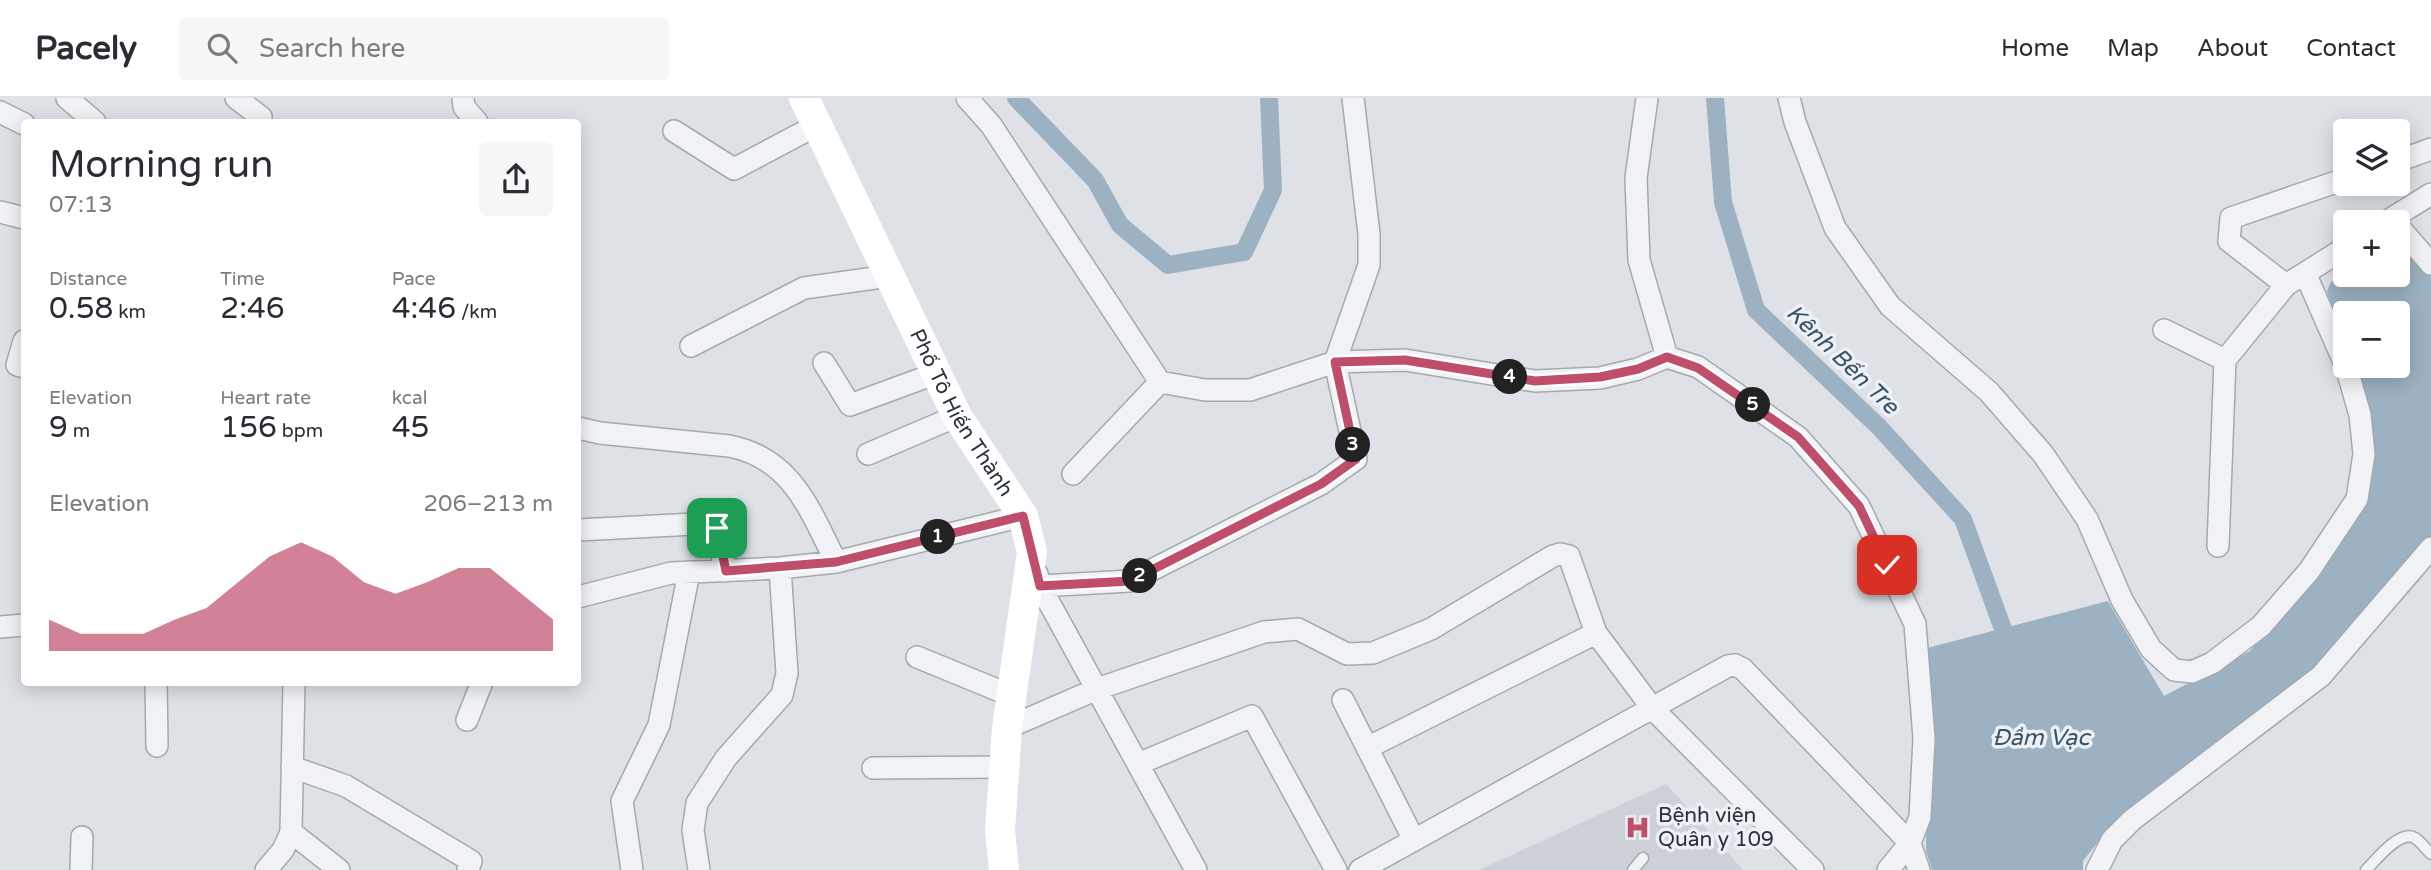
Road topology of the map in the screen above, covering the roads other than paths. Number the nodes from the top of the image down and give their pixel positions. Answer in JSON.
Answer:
{"nodes":[{"id":1,"x":67,"y":98,"type":"edge"},
{"id":2,"x":236,"y":98,"type":"edge"},
{"id":3,"x":463,"y":98,"type":"edge"},
{"id":4,"x":804,"y":98,"type":"edge"},
{"id":5,"x":967,"y":98,"type":"edge"},
{"id":6,"x":1353,"y":98,"type":"edge"},
{"id":7,"x":1647,"y":98,"type":"edge"},
{"id":8,"x":1789,"y":98,"type":"edge"},
{"id":9,"x":0,"y":113,"type":"edge"},
{"id":10,"x":92,"y":119,"type":"edge"},
{"id":11,"x":261,"y":119,"type":"edge"},
{"id":12,"x":474,"y":119,"type":"edge"},
{"id":13,"x":21,"y":123,"type":"edge"},
{"id":14,"x":817,"y":125,"type":"junction"},
{"id":15,"x":674,"y":131,"type":"dead end"},
{"id":16,"x":2431,"y":149,"type":"edge"},
{"id":17,"x":2410,"y":157,"type":"edge"},
{"id":18,"x":2333,"y":182,"type":"edge"},
{"id":19,"x":2431,"y":194,"type":"edge"},
{"id":20,"x":2409,"y":210,"type":"edge"},
{"id":21,"x":0,"y":212,"type":"edge"},
{"id":22,"x":21,"y":217,"type":"edge"},
{"id":23,"x":2410,"y":241,"type":"edge"},
{"id":24,"x":2333,"y":256,"type":"edge"},
{"id":25,"x":2431,"y":264,"type":"edge"},
{"id":26,"x":2305,"y":274,"type":"junction"},
{"id":27,"x":889,"y":275,"type":"junction"},
{"id":28,"x":2286,"y":285,"type":"junction"},
{"id":29,"x":2164,"y":330,"type":"dead end"},
{"id":30,"x":2333,"y":338,"type":"edge"},
{"id":31,"x":691,"y":346,"type":"dead end"},
{"id":32,"x":21,"y":351,"type":"edge"},
{"id":33,"x":1667,"y":357,"type":"junction"},
{"id":34,"x":2225,"y":360,"type":"junction"},
{"id":35,"x":1335,"y":362,"type":"junction"},
{"id":36,"x":824,"y":363,"type":"dead end"},
{"id":37,"x":21,"y":366,"type":"edge"},
{"id":38,"x":937,"y":373,"type":"junction"},
{"id":39,"x":2349,"y":378,"type":"edge"},
{"id":40,"x":1160,"y":382,"type":"junction"},
{"id":41,"x":957,"y":416,"type":"junction"},
{"id":42,"x":581,"y":429,"type":"edge"},
{"id":43,"x":868,"y":454,"type":"dead end"},
{"id":44,"x":1073,"y":474,"type":"dead end"},
{"id":45,"x":1023,"y":516,"type":"junction"},
{"id":46,"x":581,"y":530,"type":"edge"},
{"id":47,"x":2218,"y":546,"type":"dead end"},
{"id":48,"x":2431,"y":548,"type":"edge"},
{"id":49,"x":1032,"y":552,"type":"junction"},
{"id":50,"x":836,"y":562,"type":"junction"},
{"id":51,"x":780,"y":568,"type":"junction"},
{"id":52,"x":726,"y":571,"type":"junction"},
{"id":53,"x":689,"y":572,"type":"junction"},
{"id":54,"x":1040,"y":586,"type":"junction"},
{"id":55,"x":581,"y":596,"type":"edge"},
{"id":56,"x":21,"y":625,"type":"edge"},
{"id":57,"x":0,"y":627,"type":"edge"},
{"id":58,"x":1596,"y":633,"type":"junction"},
{"id":59,"x":917,"y":657,"type":"dead end"},
{"id":60,"x":156,"y":686,"type":"edge"},
{"id":61,"x":294,"y":686,"type":"edge"},
{"id":62,"x":480,"y":686,"type":"edge"},
{"id":63,"x":1097,"y":689,"type":"junction"},
{"id":64,"x":1012,"y":696,"type":"junction"},
{"id":65,"x":1343,"y":700,"type":"dead end"},
{"id":66,"x":1653,"y":709,"type":"junction"},
{"id":67,"x":467,"y":720,"type":"dead end"},
{"id":68,"x":1007,"y":728,"type":"junction"},
{"id":69,"x":157,"y":746,"type":"dead end"},
{"id":70,"x":1367,"y":748,"type":"junction"},
{"id":71,"x":1138,"y":764,"type":"junction"},
{"id":72,"x":292,"y":767,"type":"junction"},
{"id":73,"x":1005,"y":767,"type":"junction"},
{"id":74,"x":873,"y":768,"type":"dead end"},
{"id":75,"x":291,"y":832,"type":"junction"},
{"id":76,"x":82,"y":837,"type":"dead end"},
{"id":77,"x":1414,"y":840,"type":"junction"},
{"id":78,"x":1910,"y":843,"type":"junction"},
{"id":79,"x":2431,"y":854,"type":"edge"},
{"id":80,"x":1643,"y":858,"type":"dead end"},
{"id":81,"x":81,"y":870,"type":"edge"},
{"id":82,"x":266,"y":870,"type":"edge"},
{"id":83,"x":339,"y":870,"type":"edge"},
{"id":84,"x":468,"y":870,"type":"edge"},
{"id":85,"x":632,"y":870,"type":"edge"},
{"id":86,"x":699,"y":870,"type":"edge"},
{"id":87,"x":1004,"y":870,"type":"edge"},
{"id":88,"x":1196,"y":870,"type":"edge"},
{"id":89,"x":1336,"y":870,"type":"edge"},
{"id":90,"x":1360,"y":870,"type":"edge"},
{"id":91,"x":1633,"y":870,"type":"edge"},
{"id":92,"x":1813,"y":870,"type":"edge"},
{"id":93,"x":1888,"y":870,"type":"edge"},
{"id":94,"x":1919,"y":870,"type":"edge"},
{"id":95,"x":2097,"y":870,"type":"edge"},
{"id":96,"x":2366,"y":870,"type":"edge"}],
"edges":[{"from":1,"to":10,"type":"street"},
{"from":2,"to":11,"type":"street"},
{"from":3,"to":12,"type":"street"},
{"from":4,"to":14,"type":"street","name":"Phố Tô Hiến Thành"},
{"from":5,"to":40,"type":"street"},
{"from":6,"to":35,"type":"street"},
{"from":7,"to":33,"type":"street"},
{"from":8,"to":39,"type":"street"},
{"from":9,"to":13,"type":"street"},
{"from":14,"to":15,"type":"street"},
{"from":14,"to":27,"type":"street","name":"Phố Tô Hiến Thành"},
{"from":16,"to":17,"type":"street"},
{"from":18,"to":28,"type":"street"},
{"from":19,"to":20,"type":"street"},
{"from":21,"to":22,"type":"street"},
{"from":23,"to":25,"type":"street"},
{"from":24,"to":26,"type":"street"},
{"from":26,"to":28,"type":"street"},
{"from":26,"to":30,"type":"street"},
{"from":27,"to":31,"type":"street"},
{"from":27,"to":38,"type":"street","name":"Phố Tô Hiến Thành"},
{"from":28,"to":34,"type":"street"},
{"from":29,"to":34,"type":"street"},
{"from":32,"to":37,"type":"street"},
{"from":33,"to":35,"type":"street"},
{"from":33,"to":78,"type":"street"},
{"from":34,"to":47,"type":"street"},
{"from":35,"to":40,"type":"street"},
{"from":35,"to":54,"type":"street"},
{"from":36,"to":38,"type":"street"},
{"from":38,"to":41,"type":"street","name":"Phố Tô Hiến Thành"},
{"from":40,"to":44,"type":"street"},
{"from":41,"to":43,"type":"street"},
{"from":41,"to":45,"type":"street","name":"Phố Tô Hiến Thành"},
{"from":42,"to":50,"type":"street"},
{"from":45,"to":49,"type":"street","name":"Phố Tô Hiến Thành"},
{"from":45,"to":50,"type":"street"},
{"from":46,"to":52,"type":"street"},
{"from":48,"to":95,"type":"street"},
{"from":49,"to":54,"type":"street"},
{"from":49,"to":64,"type":"street","name":"Phố Tô Hiến Thành"},
{"from":50,"to":51,"type":"street"},
{"from":51,"to":52,"type":"street"},
{"from":51,"to":86,"type":"street"},
{"from":52,"to":53,"type":"street"},
{"from":53,"to":55,"type":"street"},
{"from":53,"to":85,"type":"street"},
{"from":54,"to":63,"type":"street"},
{"from":56,"to":57,"type":"street"},
{"from":58,"to":63,"type":"street"},
{"from":58,"to":66,"type":"street"},
{"from":58,"to":70,"type":"street"},
{"from":59,"to":64,"type":"street"},
{"from":60,"to":69,"type":"street"},
{"from":61,"to":72,"type":"street"},
{"from":62,"to":67,"type":"street"},
{"from":63,"to":68,"type":"street"},
{"from":63,"to":71,"type":"street"},
{"from":64,"to":68,"type":"street","name":"Phố Tô Hiến Thành"},
{"from":65,"to":70,"type":"street"},
{"from":66,"to":77,"type":"street"},
{"from":66,"to":78,"type":"street"},
{"from":66,"to":92,"type":"street"},
{"from":68,"to":73,"type":"street","name":"Phố Tô Hiến Thành"},
{"from":70,"to":77,"type":"street"},
{"from":71,"to":88,"type":"street"},
{"from":71,"to":89,"type":"street"},
{"from":72,"to":75,"type":"street"},
{"from":72,"to":84,"type":"street"},
{"from":73,"to":74,"type":"street"},
{"from":73,"to":87,"type":"street","name":"Phố Tô Hiến Thành"},
{"from":75,"to":82,"type":"street"},
{"from":75,"to":83,"type":"street"},
{"from":76,"to":81,"type":"street"},
{"from":77,"to":90,"type":"street"},
{"from":78,"to":93,"type":"street"},
{"from":78,"to":94,"type":"street"},
{"from":79,"to":96,"type":"lane"},
{"from":80,"to":91,"type":"lane"}]}
